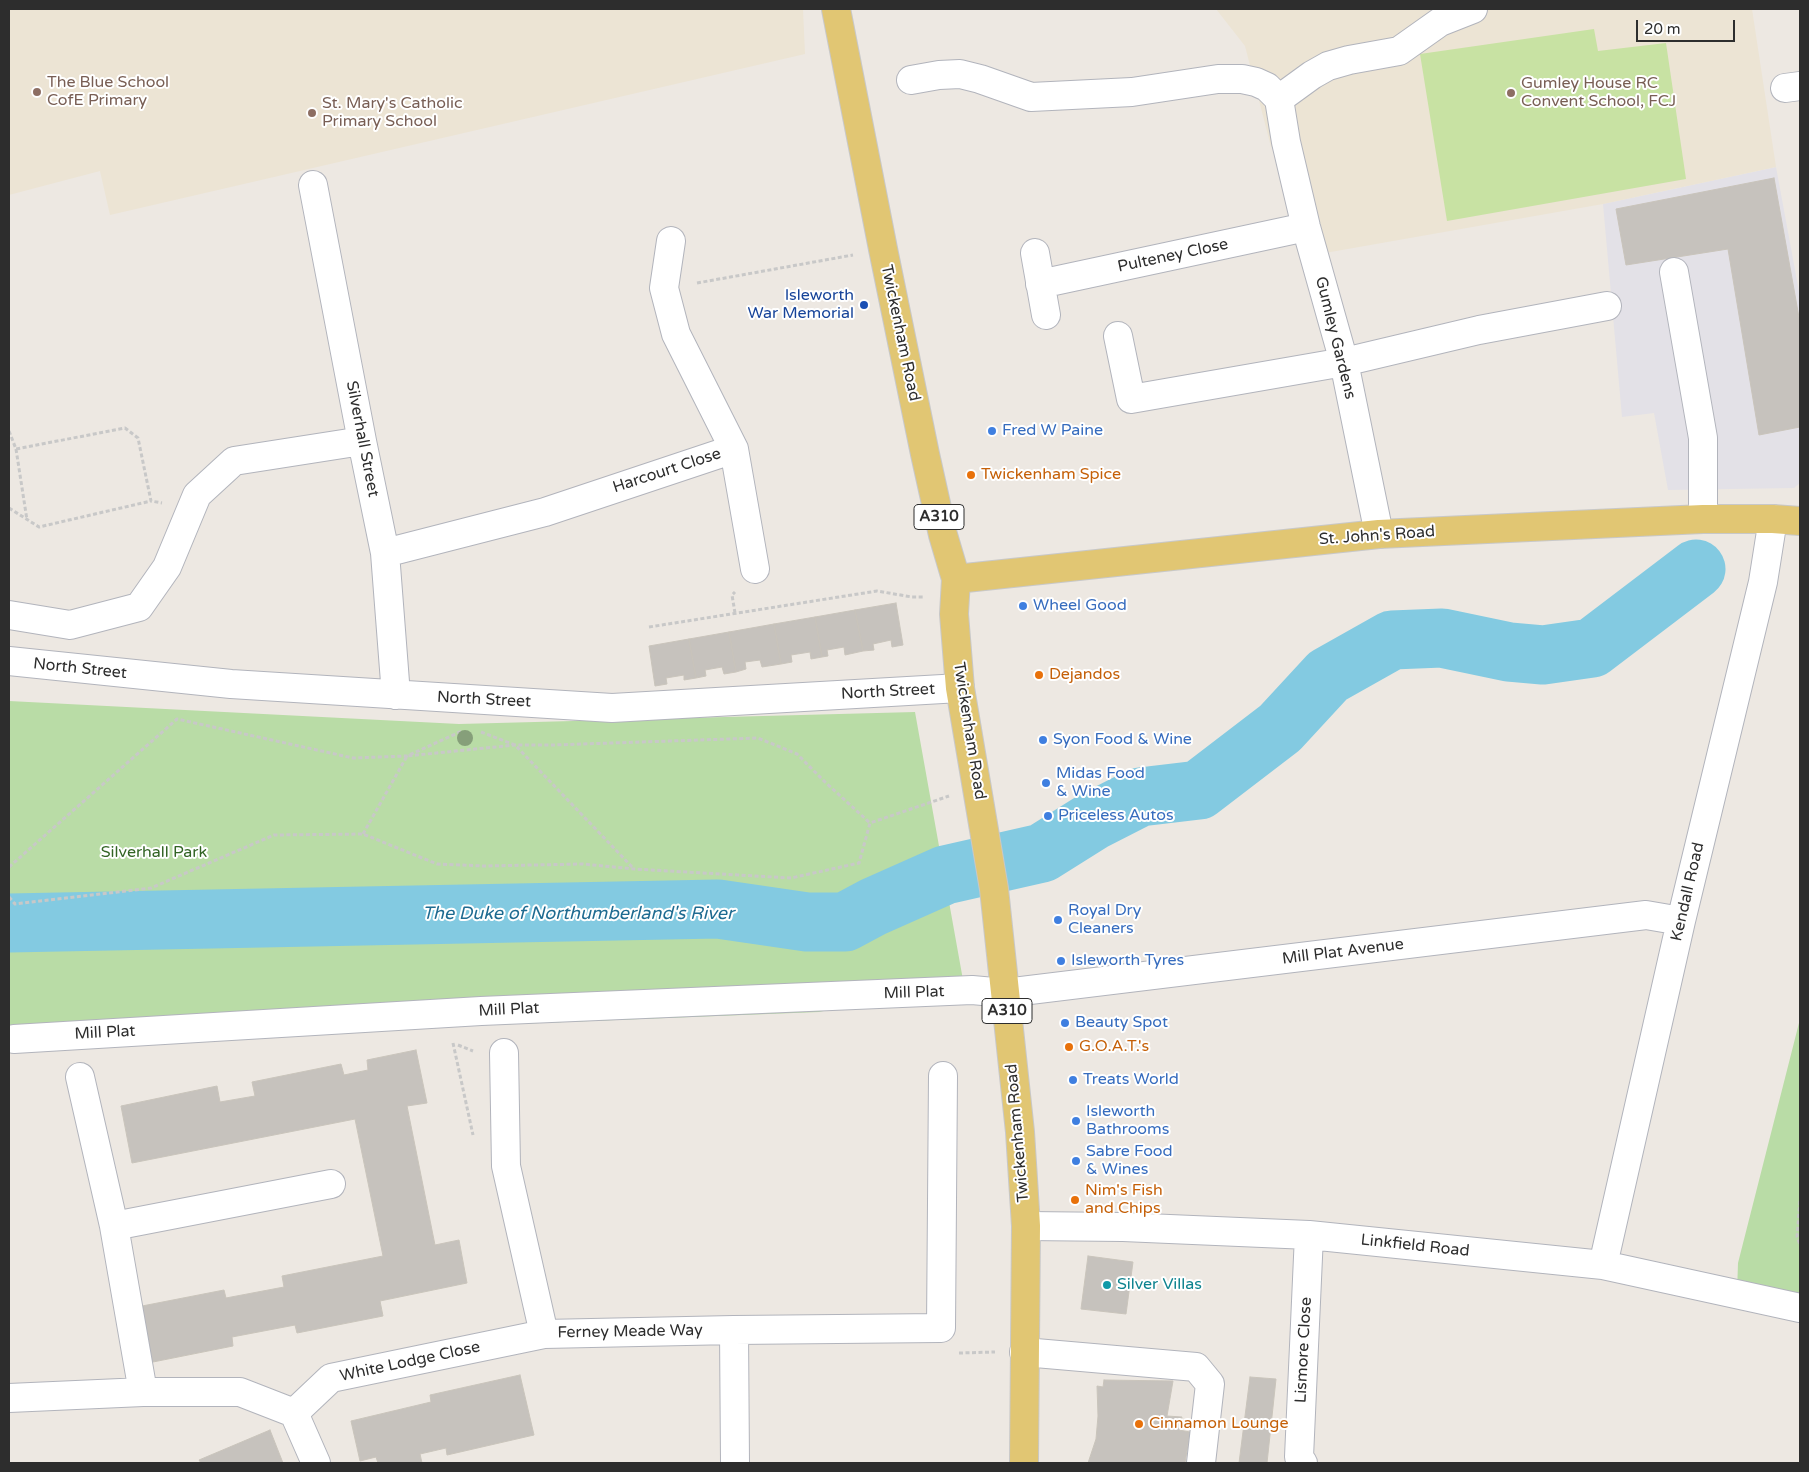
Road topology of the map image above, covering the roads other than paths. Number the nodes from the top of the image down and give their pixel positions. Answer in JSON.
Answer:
{"nodes":[{"id":1,"x":836,"y":9,"type":"edge"},
{"id":2,"x":1473,"y":9,"type":"edge"},
{"id":3,"x":911,"y":80,"type":"dead end"},
{"id":4,"x":1279,"y":99,"type":"junction"},
{"id":5,"x":313,"y":185,"type":"dead end"},
{"id":6,"x":1306,"y":226,"type":"junction"},
{"id":7,"x":671,"y":240,"type":"dead end"},
{"id":8,"x":1035,"y":253,"type":"dead end"},
{"id":9,"x":1674,"y":272,"type":"dead end"},
{"id":10,"x":1040,"y":284,"type":"junction"},
{"id":11,"x":1607,"y":306,"type":"dead end"},
{"id":12,"x":1046,"y":315,"type":"dead end"},
{"id":13,"x":1118,"y":336,"type":"dead end"},
{"id":14,"x":1344,"y":362,"type":"junction"},
{"id":15,"x":362,"y":441,"type":"junction"},
{"id":16,"x":734,"y":449,"type":"junction"},
{"id":17,"x":1703,"y":519,"type":"junction"},
{"id":18,"x":1773,"y":519,"type":"junction"},
{"id":19,"x":1800,"y":521,"type":"edge"},
{"id":20,"x":1379,"y":534,"type":"junction"},
{"id":21,"x":385,"y":553,"type":"junction"},
{"id":22,"x":755,"y":569,"type":"dead end"},
{"id":23,"x":956,"y":588,"type":"junction"},
{"id":24,"x":9,"y":615,"type":"edge"},
{"id":25,"x":9,"y":661,"type":"edge"},
{"id":26,"x":960,"y":688,"type":"junction"},
{"id":27,"x":396,"y":695,"type":"junction"},
{"id":28,"x":1681,"y":921,"type":"junction"},
{"id":29,"x":1005,"y":993,"type":"junction"},
{"id":30,"x":14,"y":1039,"type":"dead end"},
{"id":31,"x":504,"y":1053,"type":"dead end"},
{"id":32,"x":943,"y":1076,"type":"dead end"},
{"id":33,"x":80,"y":1077,"type":"dead end"},
{"id":34,"x":331,"y":1184,"type":"dead end"},
{"id":35,"x":114,"y":1226,"type":"junction"},
{"id":36,"x":1026,"y":1226,"type":"junction"},
{"id":37,"x":1309,"y":1235,"type":"junction"},
{"id":38,"x":1603,"y":1265,"type":"junction"},
{"id":39,"x":1800,"y":1308,"type":"edge"},
{"id":40,"x":734,"y":1330,"type":"junction"},
{"id":41,"x":544,"y":1334,"type":"junction"},
{"id":42,"x":1024,"y":1352,"type":"junction"},
{"id":43,"x":143,"y":1392,"type":"junction"},
{"id":44,"x":9,"y":1398,"type":"edge"},
{"id":45,"x":294,"y":1413,"type":"junction"},
{"id":46,"x":316,"y":1463,"type":"edge"},
{"id":47,"x":735,"y":1463,"type":"edge"},
{"id":48,"x":1024,"y":1463,"type":"edge"},
{"id":49,"x":1201,"y":1463,"type":"edge"},
{"id":50,"x":1303,"y":1463,"type":"edge"}],
"edges":[{"from":1,"to":23,"type":"main road","name":"Twickenham Road","number":"A310"},
{"from":2,"to":4,"type":"street"},
{"from":3,"to":4,"type":"street"},
{"from":4,"to":6,"type":"street","name":"Gumley Gardens"},
{"from":5,"to":15,"type":"street","name":"Silverhall Street"},
{"from":6,"to":10,"type":"street","name":"Pulteney Close"},
{"from":6,"to":14,"type":"street","name":"Gumley Gardens"},
{"from":7,"to":16,"type":"street","name":"Harcourt Close"},
{"from":8,"to":10,"type":"street"},
{"from":9,"to":17,"type":"street"},
{"from":10,"to":12,"type":"street"},
{"from":11,"to":14,"type":"street"},
{"from":13,"to":14,"type":"street"},
{"from":14,"to":20,"type":"street","name":"Gumley Gardens"},
{"from":15,"to":21,"type":"street","name":"Silverhall Street"},
{"from":15,"to":24,"type":"street"},
{"from":16,"to":21,"type":"street","name":"Harcourt Close"},
{"from":16,"to":22,"type":"street"},
{"from":17,"to":18,"type":"main road","name":"St. John's Road"},
{"from":17,"to":20,"type":"main road","name":"St. John's Road"},
{"from":18,"to":19,"type":"main road","name":"St. John's Road"},
{"from":18,"to":28,"type":"street","name":"Kendall Road"},
{"from":20,"to":23,"type":"main road","name":"St. John's Road"},
{"from":21,"to":27,"type":"street","name":"Silverhall Street"},
{"from":23,"to":26,"type":"main road","name":"Twickenham Road","number":"A310"},
{"from":25,"to":27,"type":"street","name":"North Street"},
{"from":26,"to":27,"type":"street","name":"North Street"},
{"from":26,"to":29,"type":"main road","name":"Twickenham Road","number":"A310"},
{"from":28,"to":29,"type":"street","name":"Mill Plat Avenue"},
{"from":28,"to":38,"type":"street","name":"Kendall Road"},
{"from":29,"to":30,"type":"street","name":"Mill Plat"},
{"from":29,"to":36,"type":"main road","name":"Twickenham Road","number":"A310"},
{"from":31,"to":41,"type":"street","name":"Ferney Meade Way"},
{"from":32,"to":40,"type":"street","name":"Ferney Meade Way"},
{"from":33,"to":35,"type":"street"},
{"from":34,"to":35,"type":"street"},
{"from":35,"to":43,"type":"street"},
{"from":36,"to":37,"type":"street","name":"Linkfield Road"},
{"from":36,"to":42,"type":"main road","name":"Twickenham Road","number":"A310"},
{"from":37,"to":38,"type":"street","name":"Linkfield Road"},
{"from":37,"to":50,"type":"street","name":"Lismore Close"},
{"from":38,"to":39,"type":"street","name":"Linkfield Road"},
{"from":40,"to":41,"type":"street","name":"Ferney Meade Way"},
{"from":40,"to":47,"type":"street"},
{"from":41,"to":45,"type":"street","name":"White Lodge Close"},
{"from":42,"to":48,"type":"main road","name":"Twickenham Road","number":"A310"},
{"from":42,"to":49,"type":"street"},
{"from":43,"to":44,"type":"street"},
{"from":43,"to":45,"type":"street"},
{"from":45,"to":46,"type":"street"}]}
